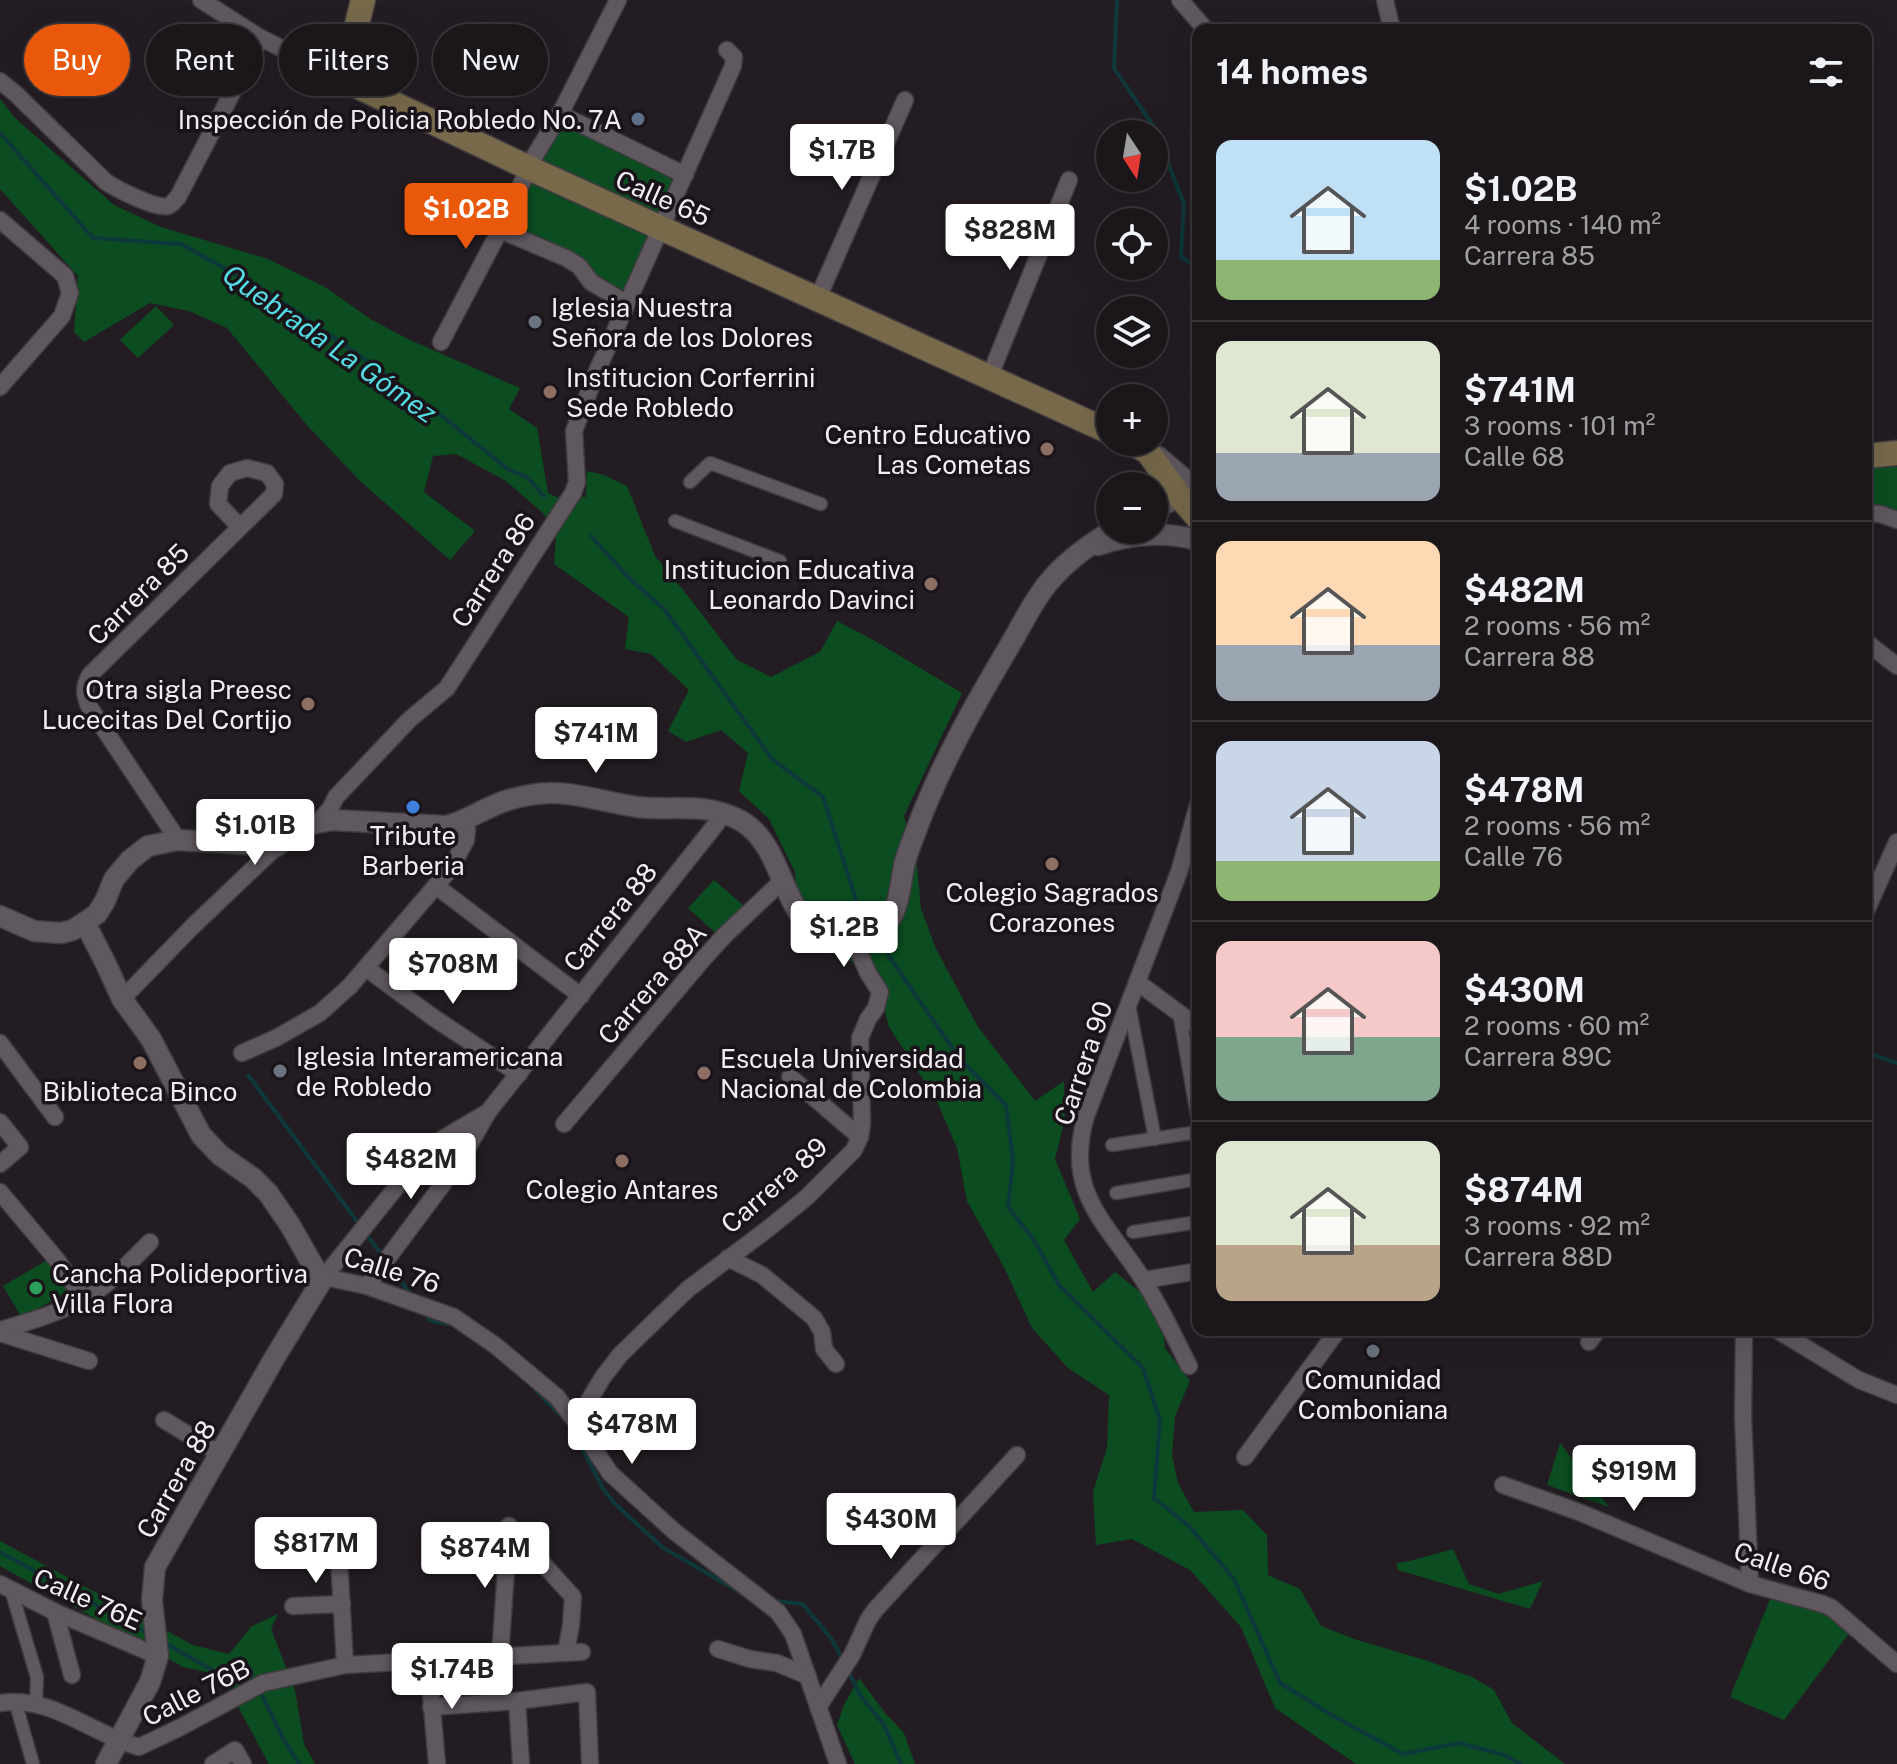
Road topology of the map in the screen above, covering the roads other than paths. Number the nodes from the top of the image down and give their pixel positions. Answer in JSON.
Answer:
{"nodes":[{"id":1,"x":363,"y":0,"type":"edge"},
{"id":2,"x":618,"y":0,"type":"edge"},
{"id":3,"x":1180,"y":0,"type":"edge"},
{"id":4,"x":1385,"y":0,"type":"edge"},
{"id":5,"x":212,"y":3,"type":"edge"},
{"id":6,"x":241,"y":24,"type":"edge"},
{"id":7,"x":357,"y":24,"type":"edge"},
{"id":8,"x":1201,"y":24,"type":"edge"},
{"id":9,"x":1391,"y":24,"type":"edge"},
{"id":10,"x":730,"y":54,"type":"dead end"},
{"id":11,"x":0,"y":81,"type":"edge"},
{"id":12,"x":230,"y":96,"type":"edge"},
{"id":13,"x":378,"y":96,"type":"edge"},
{"id":14,"x":905,"y":100,"type":"dead end"},
{"id":15,"x":560,"y":114,"type":"junction"},
{"id":16,"x":529,"y":168,"type":"junction"},
{"id":17,"x":685,"y":175,"type":"junction"},
{"id":18,"x":1069,"y":180,"type":"dead end"},
{"id":19,"x":0,"y":220,"type":"edge"},
{"id":20,"x":662,"y":228,"type":"junction"},
{"id":21,"x":500,"y":230,"type":"junction"},
{"id":22,"x":817,"y":300,"type":"junction"},
{"id":23,"x":626,"y":303,"type":"junction"},
{"id":24,"x":441,"y":342,"type":"dead end"},
{"id":25,"x":989,"y":378,"type":"junction"},
{"id":26,"x":0,"y":387,"type":"edge"},
{"id":27,"x":1096,"y":426,"type":"edge"},
{"id":28,"x":1897,"y":453,"type":"edge"},
{"id":29,"x":1872,"y":455,"type":"edge"},
{"id":30,"x":1149,"y":456,"type":"edge"},
{"id":31,"x":690,"y":482,"type":"dead end"},
{"id":32,"x":1189,"y":493,"type":"edge"},
{"id":33,"x":1168,"y":502,"type":"edge"},
{"id":34,"x":821,"y":504,"type":"dead end"},
{"id":35,"x":1872,"y":512,"type":"edge"},
{"id":36,"x":1897,"y":520,"type":"edge"},
{"id":37,"x":675,"y":521,"type":"dead end"},
{"id":38,"x":240,"y":527,"type":"dead end"},
{"id":39,"x":1192,"y":539,"type":"edge"},
{"id":40,"x":1096,"y":542,"type":"edge"},
{"id":41,"x":1080,"y":553,"type":"junction"},
{"id":42,"x":780,"y":561,"type":"dead end"},
{"id":43,"x":1872,"y":647,"type":"edge"},
{"id":44,"x":1897,"y":666,"type":"edge"},
{"id":45,"x":724,"y":814,"type":"junction"},
{"id":46,"x":466,"y":820,"type":"junction"},
{"id":47,"x":319,"y":821,"type":"junction"},
{"id":48,"x":1192,"y":826,"type":"edge"},
{"id":49,"x":178,"y":840,"type":"junction"},
{"id":50,"x":1897,"y":842,"type":"edge"},
{"id":51,"x":277,"y":846,"type":"junction"},
{"id":52,"x":781,"y":882,"type":"junction"},
{"id":53,"x":436,"y":886,"type":"junction"},
{"id":54,"x":1872,"y":898,"type":"edge"},
{"id":55,"x":0,"y":916,"type":"edge"},
{"id":56,"x":85,"y":923,"type":"junction"},
{"id":57,"x":862,"y":940,"type":"junction"},
{"id":58,"x":366,"y":968,"type":"junction"},
{"id":59,"x":1137,"y":982,"type":"junction"},
{"id":60,"x":581,"y":996,"type":"junction"},
{"id":61,"x":122,"y":999,"type":"junction"},
{"id":62,"x":1128,"y":1002,"type":"junction"},
{"id":63,"x":1179,"y":1012,"type":"junction"},
{"id":64,"x":1192,"y":1022,"type":"edge"},
{"id":65,"x":0,"y":1043,"type":"edge"},
{"id":66,"x":242,"y":1053,"type":"dead end"},
{"id":67,"x":519,"y":1074,"type":"junction"},
{"id":68,"x":790,"y":1077,"type":"dead end"},
{"id":69,"x":1192,"y":1087,"type":"edge"},
{"id":70,"x":488,"y":1112,"type":"junction"},
{"id":71,"x":55,"y":1117,"type":"dead end"},
{"id":72,"x":0,"y":1122,"type":"edge"},
{"id":73,"x":564,"y":1124,"type":"dead end"},
{"id":74,"x":1192,"y":1133,"type":"edge"},
{"id":75,"x":860,"y":1137,"type":"junction"},
{"id":76,"x":1155,"y":1139,"type":"junction"},
{"id":77,"x":1112,"y":1145,"type":"dead end"},
{"id":78,"x":0,"y":1164,"type":"edge"},
{"id":79,"x":1192,"y":1180,"type":"edge"},
{"id":80,"x":0,"y":1192,"type":"edge"},
{"id":81,"x":1116,"y":1193,"type":"dead end"},
{"id":82,"x":1192,"y":1223,"type":"edge"},
{"id":83,"x":1133,"y":1232,"type":"dead end"},
{"id":84,"x":150,"y":1242,"type":"dead end"},
{"id":85,"x":728,"y":1258,"type":"junction"},
{"id":86,"x":1192,"y":1272,"type":"edge"},
{"id":87,"x":324,"y":1277,"type":"junction"},
{"id":88,"x":1144,"y":1280,"type":"junction"},
{"id":89,"x":367,"y":1286,"type":"junction"},
{"id":90,"x":84,"y":1299,"type":"junction"},
{"id":91,"x":0,"y":1331,"type":"edge"},
{"id":92,"x":1334,"y":1336,"type":"edge"},
{"id":93,"x":1744,"y":1336,"type":"edge"},
{"id":94,"x":1787,"y":1336,"type":"edge"},
{"id":95,"x":89,"y":1361,"type":"dead end"},
{"id":96,"x":836,"y":1364,"type":"dead end"},
{"id":97,"x":1189,"y":1366,"type":"dead end"},
{"id":98,"x":1897,"y":1395,"type":"edge"},
{"id":99,"x":164,"y":1420,"type":"dead end"},
{"id":100,"x":576,"y":1422,"type":"junction"},
{"id":101,"x":220,"y":1454,"type":"junction"},
{"id":102,"x":1017,"y":1455,"type":"dead end"},
{"id":103,"x":1245,"y":1457,"type":"dead end"},
{"id":104,"x":1503,"y":1485,"type":"dead end"},
{"id":105,"x":339,"y":1558,"type":"dead end"},
{"id":106,"x":1750,"y":1584,"type":"junction"},
{"id":107,"x":5,"y":1587,"type":"edge"},
{"id":108,"x":342,"y":1604,"type":"junction"},
{"id":109,"x":293,"y":1606,"type":"dead end"},
{"id":110,"x":55,"y":1612,"type":"junction"},
{"id":111,"x":157,"y":1643,"type":"junction"},
{"id":112,"x":718,"y":1649,"type":"dead end"},
{"id":113,"x":500,"y":1656,"type":"junction"},
{"id":114,"x":428,"y":1661,"type":"junction"},
{"id":115,"x":1897,"y":1664,"type":"edge"},
{"id":116,"x":345,"y":1665,"type":"junction"},
{"id":117,"x":72,"y":1675,"type":"dead end"},
{"id":118,"x":808,"y":1676,"type":"junction"},
{"id":119,"x":517,"y":1701,"type":"junction"},
{"id":120,"x":8,"y":1702,"type":"edge"},
{"id":121,"x":36,"y":1704,"type":"junction"},
{"id":122,"x":431,"y":1707,"type":"junction"},
{"id":123,"x":818,"y":1707,"type":"junction"},
{"id":124,"x":119,"y":1742,"type":"junction"},
{"id":125,"x":239,"y":1757,"type":"edge"},
{"id":126,"x":33,"y":1764,"type":"edge"},
{"id":127,"x":106,"y":1764,"type":"edge"},
{"id":128,"x":213,"y":1764,"type":"edge"},
{"id":129,"x":437,"y":1764,"type":"edge"},
{"id":130,"x":521,"y":1764,"type":"edge"},
{"id":131,"x":590,"y":1764,"type":"edge"},
{"id":132,"x":838,"y":1764,"type":"edge"}],
"edges":[{"from":1,"to":7,"type":"main road"},
{"from":2,"to":15,"type":"street"},
{"from":3,"to":8,"type":"street"},
{"from":4,"to":9,"type":"street"},
{"from":5,"to":6,"type":"street","name":"Calle 65"},
{"from":10,"to":17,"type":"street","name":"Carrera 86"},
{"from":11,"to":12,"type":"street"},
{"from":13,"to":16,"type":"main road","name":"Calle 65"},
{"from":14,"to":22,"type":"street"},
{"from":15,"to":16,"type":"street"},
{"from":15,"to":17,"type":"street"},
{"from":16,"to":20,"type":"main road","name":"Calle 65"},
{"from":16,"to":21,"type":"street"},
{"from":17,"to":20,"type":"street","name":"Carrera 86"},
{"from":18,"to":25,"type":"street"},
{"from":19,"to":26,"type":"street"},
{"from":20,"to":22,"type":"main road","name":"Calle 65"},
{"from":20,"to":23,"type":"street","name":"Carrera 86"},
{"from":21,"to":23,"type":"street"},
{"from":21,"to":24,"type":"street"},
{"from":22,"to":25,"type":"main road","name":"Calle 65"},
{"from":23,"to":47,"type":"street","name":"Carrera 86"},
{"from":25,"to":27,"type":"main road","name":"Calle 65"},
{"from":28,"to":29,"type":"main road"},
{"from":30,"to":32,"type":"main road"},
{"from":31,"to":34,"type":"street"},
{"from":32,"to":33,"type":"street"},
{"from":35,"to":36,"type":"street"},
{"from":37,"to":42,"type":"street"},
{"from":38,"to":49,"type":"street","name":"Carrera 85"},
{"from":39,"to":41,"type":"street"},
{"from":40,"to":41,"type":"street"},
{"from":41,"to":57,"type":"street"},
{"from":43,"to":44,"type":"street"},
{"from":45,"to":46,"type":"street"},
{"from":45,"to":52,"type":"street"},
{"from":45,"to":60,"type":"street","name":"Carrera 88"},
{"from":46,"to":47,"type":"street"},
{"from":46,"to":53,"type":"street"},
{"from":47,"to":51,"type":"street","name":"Carrera 86"},
{"from":48,"to":59,"type":"street","name":"Carrera 90"},
{"from":49,"to":51,"type":"street"},
{"from":49,"to":56,"type":"street"},
{"from":50,"to":54,"type":"street"},
{"from":51,"to":61,"type":"street","name":"Carrera 86"},
{"from":52,"to":57,"type":"street"},
{"from":52,"to":73,"type":"street","name":"Carrera 88A"},
{"from":53,"to":58,"type":"street"},
{"from":53,"to":60,"type":"street"},
{"from":55,"to":56,"type":"street"},
{"from":56,"to":61,"type":"street","name":"Calle 76"},
{"from":57,"to":75,"type":"street","name":"Carrera 89"},
{"from":58,"to":66,"type":"street"},
{"from":58,"to":67,"type":"street"},
{"from":59,"to":62,"type":"street","name":"Carrera 90"},
{"from":59,"to":63,"type":"street"},
{"from":60,"to":67,"type":"street","name":"Carrera 88"},
{"from":61,"to":87,"type":"street","name":"Calle 76"},
{"from":62,"to":76,"type":"street"},
{"from":62,"to":88,"type":"street","name":"Carrera 90"},
{"from":63,"to":64,"type":"street"},
{"from":63,"to":69,"type":"street"},
{"from":65,"to":71,"type":"street"},
{"from":67,"to":70,"type":"street","name":"Carrera 88"},
{"from":68,"to":75,"type":"street"},
{"from":70,"to":87,"type":"street"},
{"from":70,"to":89,"type":"street","name":"Carrera 88"},
{"from":72,"to":78,"type":"street"},
{"from":74,"to":76,"type":"street"},
{"from":75,"to":85,"type":"street","name":"Carrera 89"},
{"from":76,"to":77,"type":"street"},
{"from":79,"to":81,"type":"street"},
{"from":80,"to":90,"type":"street"},
{"from":82,"to":83,"type":"street"},
{"from":84,"to":90,"type":"street"},
{"from":85,"to":96,"type":"street"},
{"from":85,"to":100,"type":"street","name":"Carrera 89"},
{"from":86,"to":88,"type":"street"},
{"from":87,"to":89,"type":"street","name":"Calle 76"},
{"from":87,"to":101,"type":"street","name":"Carrera 88"},
{"from":88,"to":97,"type":"street","name":"Carrera 90"},
{"from":89,"to":100,"type":"street","name":"Calle 76"},
{"from":90,"to":91,"type":"street"},
{"from":91,"to":95,"type":"street"},
{"from":92,"to":103,"type":"street"},
{"from":93,"to":106,"type":"street"},
{"from":94,"to":98,"type":"street"},
{"from":99,"to":101,"type":"street"},
{"from":100,"to":118,"type":"street","name":"Calle 76"},
{"from":101,"to":111,"type":"street","name":"Carrera 88"},
{"from":102,"to":123,"type":"street"},
{"from":104,"to":106,"type":"street","name":"Calle 66"},
{"from":105,"to":108,"type":"street"},
{"from":106,"to":115,"type":"street","name":"Calle 66"},
{"from":107,"to":110,"type":"street","name":"Calle 76E"},
{"from":107,"to":121,"type":"street"},
{"from":108,"to":109,"type":"street"},
{"from":108,"to":116,"type":"street"},
{"from":110,"to":111,"type":"street","name":"Calle 76E"},
{"from":110,"to":117,"type":"street"},
{"from":111,"to":124,"type":"street","name":"Carrera 88"},
{"from":112,"to":118,"type":"street"},
{"from":113,"to":113,"type":"street","name":"Calle 76B"},
{"from":113,"to":114,"type":"street","name":"Calle 76B"},
{"from":114,"to":116,"type":"street","name":"Calle 76B"},
{"from":114,"to":122,"type":"street"},
{"from":116,"to":124,"type":"street","name":"Calle 76B"},
{"from":118,"to":123,"type":"street","name":"Calle 76"},
{"from":119,"to":122,"type":"street"},
{"from":119,"to":130,"type":"street"},
{"from":119,"to":131,"type":"street"},
{"from":120,"to":121,"type":"street"},
{"from":120,"to":126,"type":"street"},
{"from":121,"to":124,"type":"street"},
{"from":122,"to":129,"type":"street"},
{"from":123,"to":132,"type":"street","name":"Calle 76"},
{"from":124,"to":127,"type":"street","name":"Carrera 88"},
{"from":125,"to":128,"type":"street"}]}
